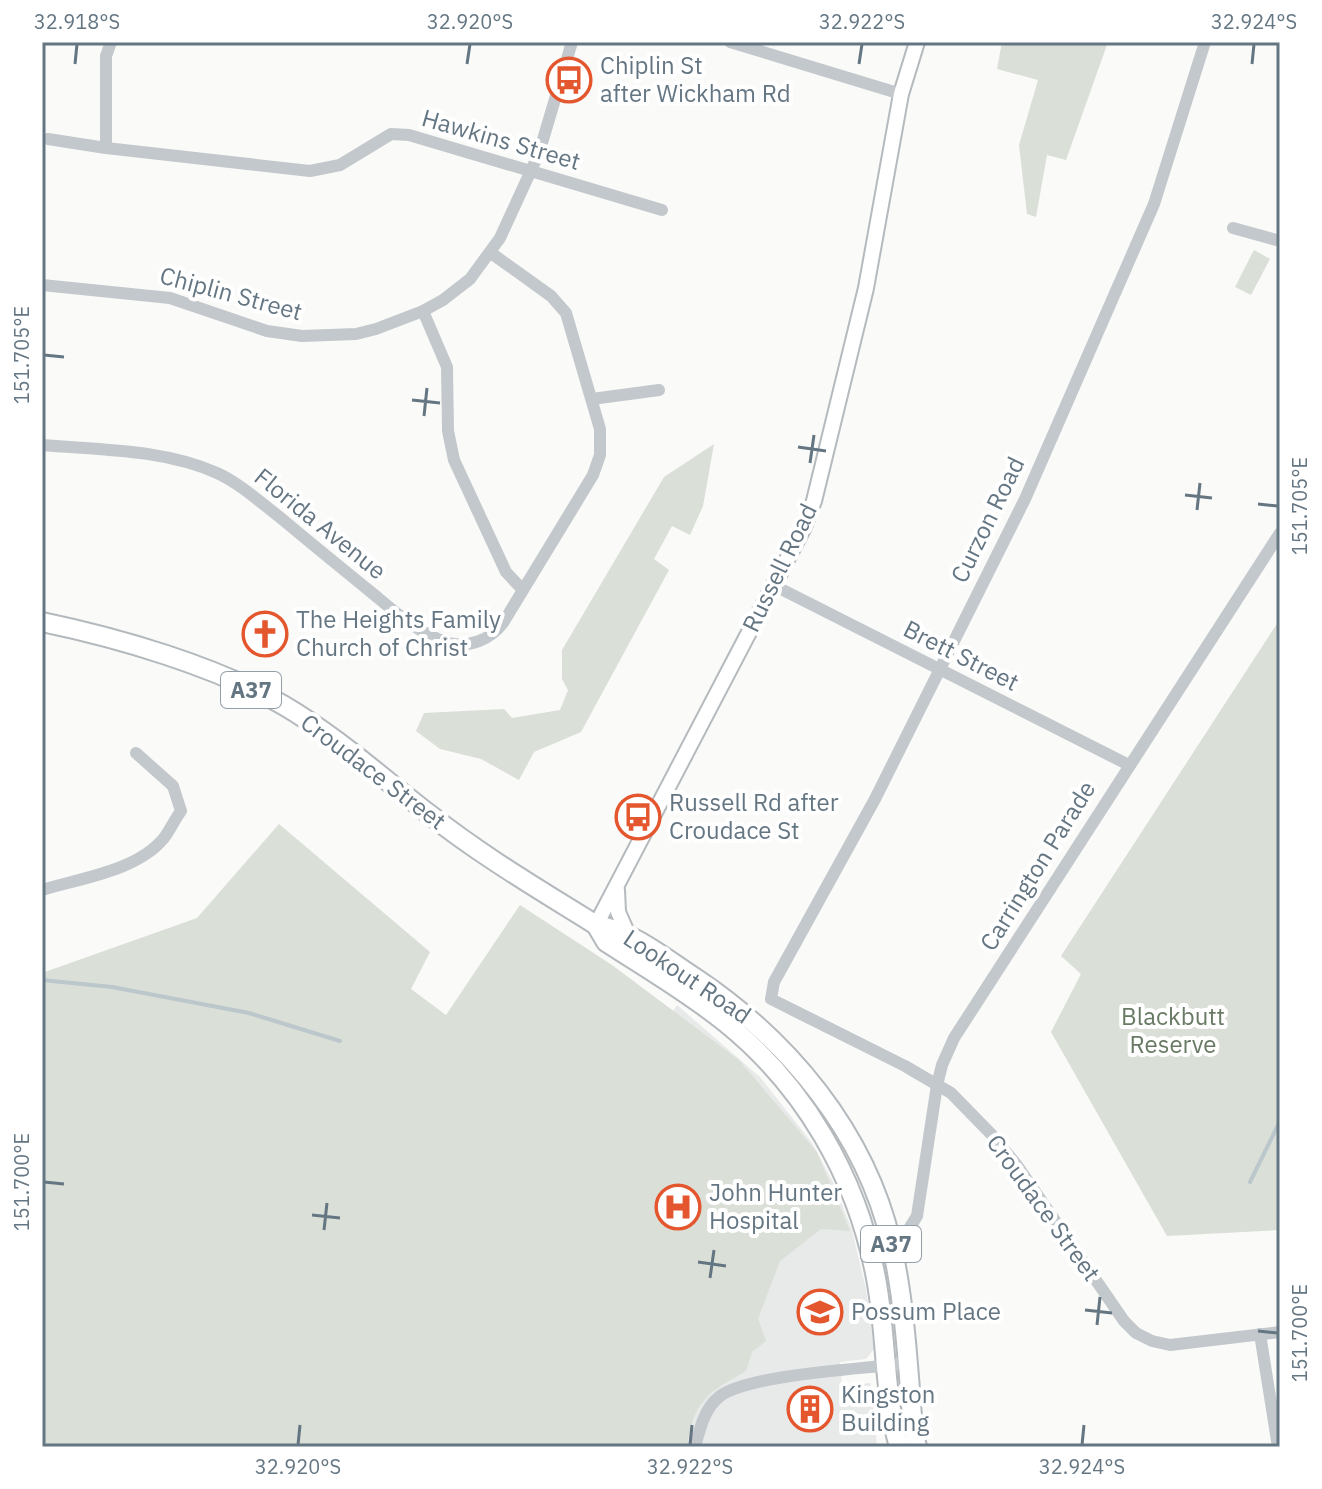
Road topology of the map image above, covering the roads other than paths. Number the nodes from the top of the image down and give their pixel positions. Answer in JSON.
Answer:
{"nodes":[{"id":1,"x":111,"y":42,"type":"edge"},
{"id":2,"x":572,"y":42,"type":"edge"},
{"id":3,"x":730,"y":42,"type":"edge"},
{"id":4,"x":917,"y":42,"type":"edge"},
{"id":5,"x":1205,"y":42,"type":"edge"},
{"id":6,"x":901,"y":94,"type":"junction"},
{"id":7,"x":48,"y":139,"type":"dead end"},
{"id":8,"x":106,"y":148,"type":"junction"},
{"id":9,"x":532,"y":172,"type":"junction"},
{"id":10,"x":662,"y":210,"type":"dead end"},
{"id":11,"x":1233,"y":228,"type":"dead end"},
{"id":12,"x":1280,"y":241,"type":"edge"},
{"id":13,"x":491,"y":253,"type":"junction"},
{"id":14,"x":42,"y":285,"type":"edge"},
{"id":15,"x":423,"y":311,"type":"junction"},
{"id":16,"x":659,"y":390,"type":"dead end"},
{"id":17,"x":592,"y":399,"type":"junction"},
{"id":18,"x":42,"y":445,"type":"edge"},
{"id":19,"x":1280,"y":533,"type":"edge"},
{"id":20,"x":773,"y":585,"type":"junction"},
{"id":21,"x":522,"y":589,"type":"junction"},
{"id":22,"x":42,"y":622,"type":"edge"},
{"id":23,"x":938,"y":669,"type":"junction"},
{"id":24,"x":136,"y":753,"type":"dead end"},
{"id":25,"x":1129,"y":765,"type":"junction"},
{"id":26,"x":617,"y":886,"type":"junction"},
{"id":27,"x":42,"y":890,"type":"edge"},
{"id":28,"x":596,"y":925,"type":"junction"},
{"id":29,"x":629,"y":937,"type":"junction"},
{"id":30,"x":771,"y":999,"type":"joint"},
{"id":31,"x":937,"y":1085,"type":"junction"},
{"id":32,"x":891,"y":1240,"type":"junction"},
{"id":33,"x":1280,"y":1332,"type":"edge"},
{"id":34,"x":1260,"y":1334,"type":"junction"},
{"id":35,"x":908,"y":1363,"type":"junction"},
{"id":36,"x":887,"y":1366,"type":"junction"},
{"id":37,"x":695,"y":1447,"type":"edge"},
{"id":38,"x":899,"y":1447,"type":"edge"},
{"id":39,"x":917,"y":1447,"type":"edge"},
{"id":40,"x":1278,"y":1447,"type":"edge"}],
"edges":[{"from":1,"to":8,"type":"street"},
{"from":2,"to":9,"type":"street","name":"Chiplin Street"},
{"from":3,"to":6,"type":"street"},
{"from":4,"to":6,"type":"main road","name":"Russell Road"},
{"from":5,"to":23,"type":"street","name":"Curzon Road"},
{"from":6,"to":20,"type":"main road","name":"Russell Road"},
{"from":7,"to":8,"type":"street","name":"Hawkins Street"},
{"from":8,"to":9,"type":"street","name":"Hawkins Street"},
{"from":9,"to":10,"type":"street","name":"Hawkins Street"},
{"from":9,"to":13,"type":"street","name":"Chiplin Street"},
{"from":11,"to":12,"type":"street"},
{"from":13,"to":15,"type":"street","name":"Chiplin Street"},
{"from":13,"to":17,"type":"street","name":"Florida Avenue"},
{"from":14,"to":15,"type":"street","name":"Chiplin Street"},
{"from":15,"to":21,"type":"street"},
{"from":16,"to":17,"type":"street"},
{"from":17,"to":21,"type":"street","name":"Florida Avenue"},
{"from":18,"to":21,"type":"street","name":"Florida Avenue"},
{"from":19,"to":25,"type":"street","name":"Carrington Parade"},
{"from":20,"to":23,"type":"street","name":"Brett Street"},
{"from":20,"to":26,"type":"main road","name":"Russell Road"},
{"from":22,"to":28,"type":"highway","name":"Croudace Street","number":"A37"},
{"from":23,"to":25,"type":"street","name":"Brett Street"},
{"from":23,"to":30,"type":"street","name":"Curzon Road"},
{"from":24,"to":27,"type":"street"},
{"from":25,"to":31,"type":"street","name":"Carrington Parade"},
{"from":26,"to":28,"type":"main road","name":"Russell Road"},
{"from":26,"to":29,"type":"main road"},
{"from":28,"to":29,"type":"highway","name":"Lookout Road","number":"A37"},
{"from":28,"to":36,"type":"highway","name":"Lookout Road","number":"A37"},
{"from":29,"to":32,"type":"highway","name":"Lookout Road","number":"A37"},
{"from":30,"to":31,"type":"street","name":"Croudace Street"},
{"from":31,"to":32,"type":"street","name":"Carrington Parade"},
{"from":31,"to":34,"type":"street","name":"Croudace Street"},
{"from":32,"to":35,"type":"highway","name":"Lookout Road","number":"A37"},
{"from":33,"to":34,"type":"street","name":"Croudace Street"},
{"from":34,"to":40,"type":"street"},
{"from":35,"to":36,"type":"street"},
{"from":35,"to":39,"type":"highway","name":"Lookout Road","number":"A37"},
{"from":36,"to":37,"type":"street"},
{"from":36,"to":38,"type":"highway","name":"Lookout Road","number":"A37"}]}
